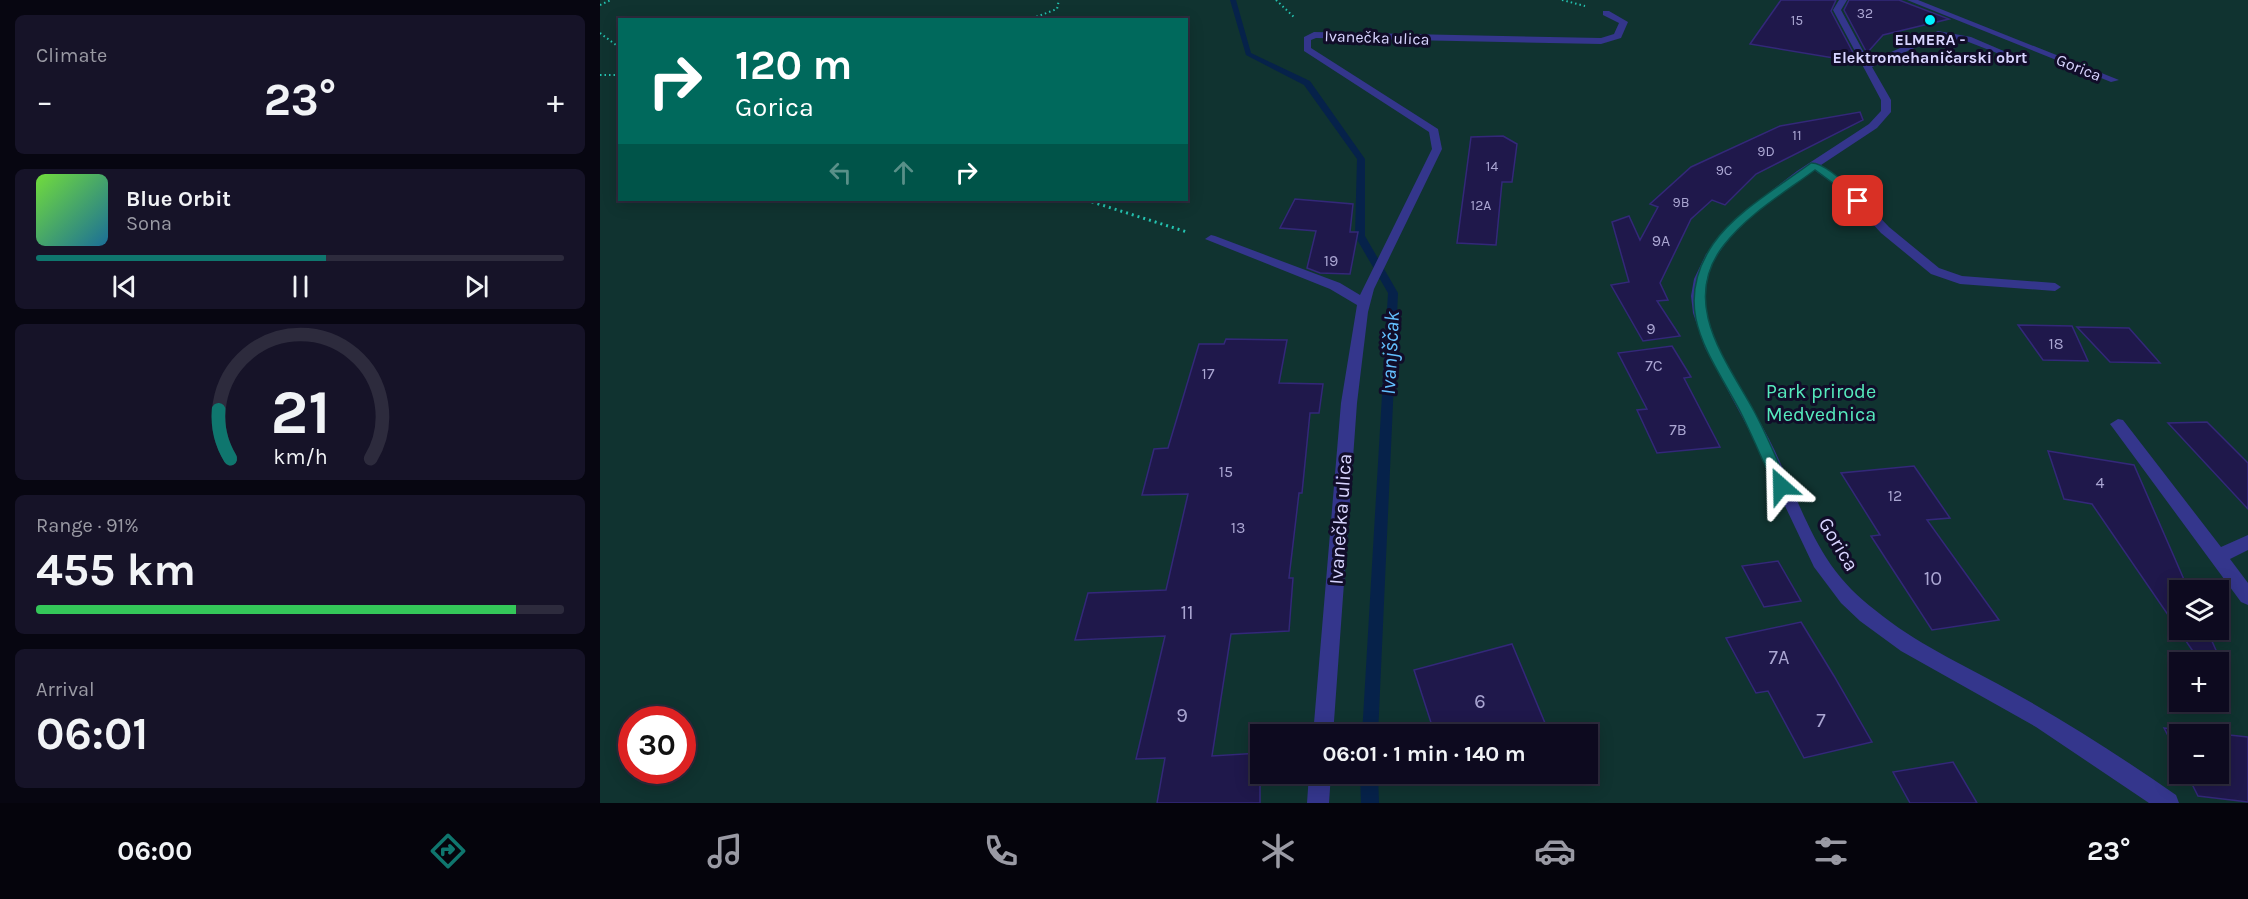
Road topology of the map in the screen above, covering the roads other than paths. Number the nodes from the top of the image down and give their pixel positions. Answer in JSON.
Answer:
{"nodes":[{"id":1,"x":1843,"y":0,"type":"edge"},
{"id":2,"x":1911,"y":0,"type":"edge"},
{"id":3,"x":1606,"y":13,"type":"dead end"},
{"id":4,"x":2002,"y":52,"type":"dead end"},
{"id":5,"x":1867,"y":66,"type":"junction"},
{"id":6,"x":2114,"y":80,"type":"dead end"},
{"id":7,"x":1815,"y":165,"type":"junction"},
{"id":8,"x":1210,"y":239,"type":"road end"},
{"id":9,"x":2055,"y":287,"type":"dead end"},
{"id":10,"x":1365,"y":296,"type":"junction"},
{"id":11,"x":2118,"y":424,"type":"dead end"},
{"id":12,"x":2248,"y":542,"type":"edge"},
{"id":13,"x":2217,"y":557,"type":"junction"},
{"id":14,"x":2248,"y":597,"type":"edge"},
{"id":15,"x":1324,"y":724,"type":"edge"},
{"id":16,"x":1319,"y":784,"type":"edge"},
{"id":17,"x":1318,"y":803,"type":"edge"},
{"id":18,"x":2168,"y":803,"type":"edge"}],
"edges":[{"from":1,"to":5,"type":"street","name":"Gorica"},
{"from":2,"to":6,"type":"street","name":"Gorica"},
{"from":3,"to":10,"type":"street","name":"Ivanečka ulica"},
{"from":4,"to":5,"type":"street"},
{"from":5,"to":7,"type":"street","name":"Gorica"},
{"from":7,"to":9,"type":"street"},
{"from":7,"to":18,"type":"street","name":"Gorica"},
{"from":8,"to":10,"type":"street"},
{"from":10,"to":15,"type":"street","name":"Ivanečka ulica"},
{"from":11,"to":13,"type":"street"},
{"from":12,"to":13,"type":"street"},
{"from":13,"to":14,"type":"street"},
{"from":16,"to":17,"type":"street"}]}
